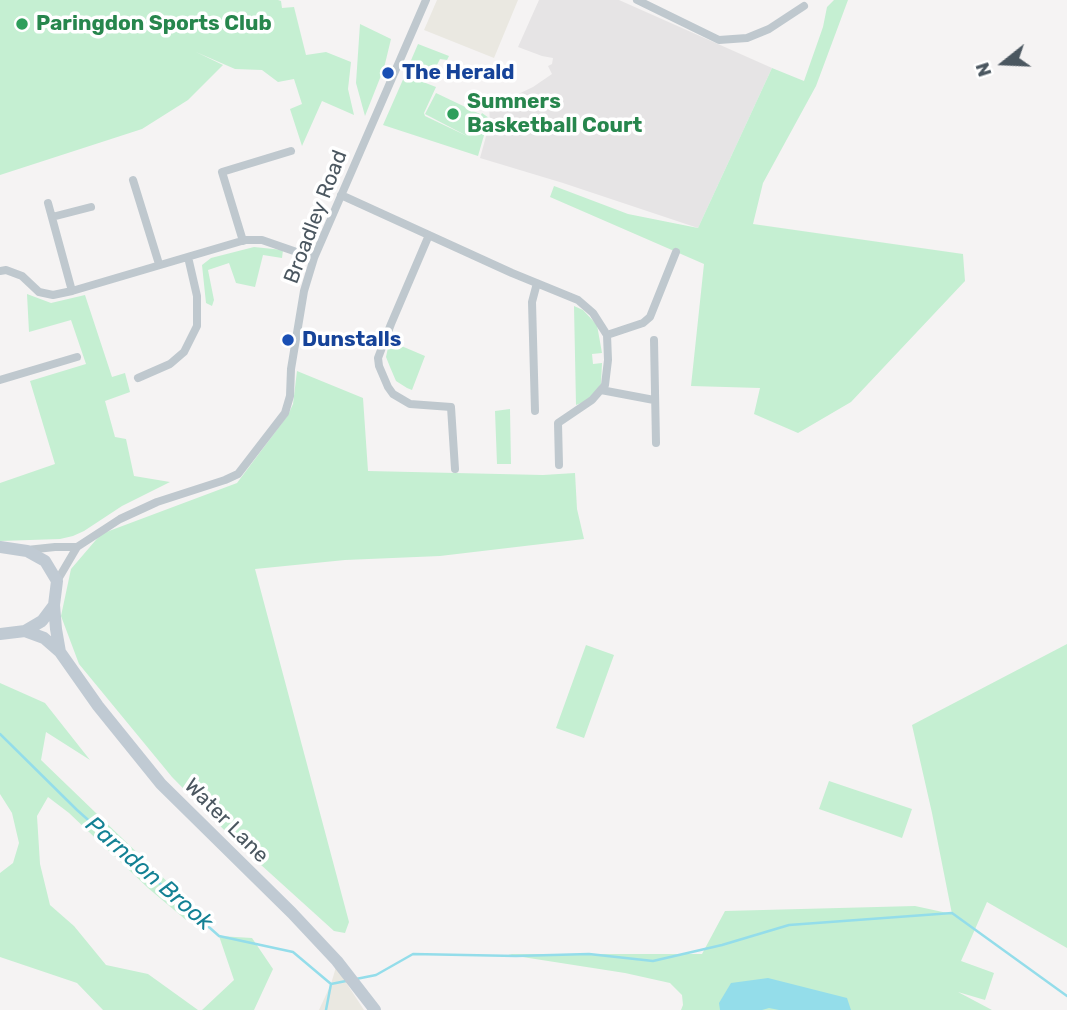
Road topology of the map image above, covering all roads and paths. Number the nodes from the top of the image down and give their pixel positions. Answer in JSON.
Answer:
{"nodes":[{"id":1,"x":426,"y":0,"type":"edge"},
{"id":2,"x":637,"y":0,"type":"edge"},
{"id":3,"x":658,"y":4,"type":"edge"},
{"id":4,"x":804,"y":6,"type":"dead end"},
{"id":5,"x":291,"y":151,"type":"dead end"},
{"id":6,"x":133,"y":180,"type":"dead end"},
{"id":7,"x":341,"y":195,"type":"junction"},
{"id":8,"x":48,"y":203,"type":"dead end"},
{"id":9,"x":91,"y":207,"type":"dead end"},
{"id":10,"x":52,"y":217,"type":"junction"},
{"id":11,"x":429,"y":235,"type":"junction"},
{"id":12,"x":243,"y":241,"type":"junction"},
{"id":13,"x":676,"y":252,"type":"dead end"},
{"id":14,"x":188,"y":257,"type":"junction"},
{"id":15,"x":314,"y":258,"type":"junction"},
{"id":16,"x":159,"y":264,"type":"junction"},
{"id":17,"x":0,"y":271,"type":"edge"},
{"id":18,"x":537,"y":283,"type":"junction"},
{"id":19,"x":72,"y":290,"type":"junction"},
{"id":20,"x":607,"y":335,"type":"junction"},
{"id":21,"x":654,"y":340,"type":"dead end"},
{"id":22,"x":77,"y":357,"type":"dead end"},
{"id":23,"x":138,"y":378,"type":"dead end"},
{"id":24,"x":0,"y":380,"type":"edge"},
{"id":25,"x":601,"y":390,"type":"junction"},
{"id":26,"x":654,"y":400,"type":"junction"},
{"id":27,"x":535,"y":411,"type":"dead end"},
{"id":28,"x":656,"y":443,"type":"dead end"},
{"id":29,"x":559,"y":465,"type":"dead end"},
{"id":30,"x":455,"y":469,"type":"dead end"},
{"id":31,"x":0,"y":547,"type":"edge"},
{"id":32,"x":77,"y":547,"type":"junction"},
{"id":33,"x":27,"y":551,"type":"junction"},
{"id":34,"x":57,"y":581,"type":"junction"},
{"id":35,"x":54,"y":606,"type":"junction"},
{"id":36,"x":25,"y":631,"type":"junction"},
{"id":37,"x":0,"y":634,"type":"edge"},
{"id":38,"x":60,"y":652,"type":"junction"},
{"id":39,"x":375,"y":1010,"type":"edge"}],
"edges":[{"from":1,"to":7,"type":"street","name":"Broadley Road"},
{"from":2,"to":3,"type":"street"},
{"from":3,"to":4,"type":"street"},
{"from":5,"to":12,"type":"street"},
{"from":6,"to":16,"type":"street"},
{"from":7,"to":11,"type":"street"},
{"from":7,"to":15,"type":"street","name":"Broadley Road"},
{"from":8,"to":10,"type":"street"},
{"from":9,"to":10,"type":"street"},
{"from":10,"to":19,"type":"street"},
{"from":11,"to":18,"type":"street"},
{"from":11,"to":30,"type":"street"},
{"from":12,"to":14,"type":"street"},
{"from":12,"to":15,"type":"street"},
{"from":13,"to":20,"type":"street"},
{"from":14,"to":16,"type":"street"},
{"from":14,"to":23,"type":"street"},
{"from":15,"to":32,"type":"street","name":"Broadley Road"},
{"from":16,"to":19,"type":"street"},
{"from":17,"to":19,"type":"street"},
{"from":18,"to":20,"type":"street"},
{"from":18,"to":27,"type":"street"},
{"from":20,"to":25,"type":"street"},
{"from":21,"to":26,"type":"street"},
{"from":22,"to":24,"type":"street"},
{"from":25,"to":26,"type":"street"},
{"from":25,"to":29,"type":"street"},
{"from":26,"to":28,"type":"street"},
{"from":31,"to":33,"type":"main road"},
{"from":32,"to":33,"type":"street"},
{"from":32,"to":34,"type":"street","name":"Broadley Road"},
{"from":33,"to":34,"type":"main road"},
{"from":34,"to":35,"type":"main road","name":"Water Lane"},
{"from":35,"to":36,"type":"main road"},
{"from":35,"to":38,"type":"main road","name":"Water Lane"},
{"from":36,"to":37,"type":"main road"},
{"from":36,"to":38,"type":"main road","name":"Water Lane"},
{"from":38,"to":39,"type":"main road","name":"Water Lane"}]}
